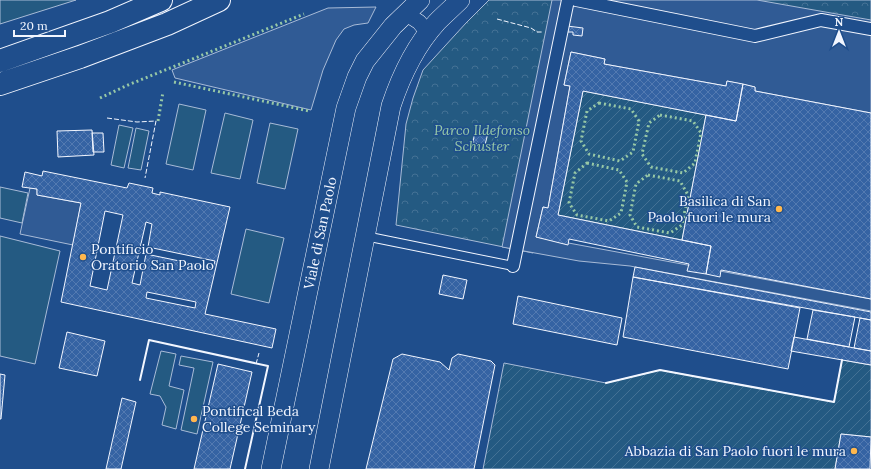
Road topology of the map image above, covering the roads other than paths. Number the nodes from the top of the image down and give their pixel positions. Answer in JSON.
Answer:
{"nodes":[{"id":1,"x":161,"y":0,"type":"edge"},
{"id":2,"x":219,"y":0,"type":"edge"},
{"id":3,"x":420,"y":0,"type":"edge"},
{"id":4,"x":460,"y":0,"type":"edge"},
{"id":5,"x":568,"y":0,"type":"edge"},
{"id":6,"x":576,"y":0,"type":"edge"},
{"id":7,"x":405,"y":13,"type":"junction"},
{"id":8,"x":871,"y":29,"type":"edge"},
{"id":9,"x":428,"y":33,"type":"junction"},
{"id":10,"x":0,"y":61,"type":"edge"},
{"id":11,"x":0,"y":84,"type":"edge"},
{"id":12,"x":365,"y":236,"type":"junction"},
{"id":13,"x":513,"y":266,"type":"joint"},
{"id":14,"x":271,"y":469,"type":"edge"},
{"id":15,"x":319,"y":469,"type":"edge"}],
"edges":[{"from":1,"to":10,"type":"main road"},
{"from":2,"to":11,"type":"main road"},
{"from":3,"to":7,"type":"street","name":"Viale di San Paolo"},
{"from":4,"to":9,"type":"street"},
{"from":5,"to":13,"type":"street"},
{"from":6,"to":8,"type":"street"},
{"from":7,"to":9,"type":"street"},
{"from":7,"to":14,"type":"street","name":"Viale di San Paolo"},
{"from":9,"to":12,"type":"street"},
{"from":12,"to":13,"type":"lane"},
{"from":12,"to":15,"type":"street"}]}
